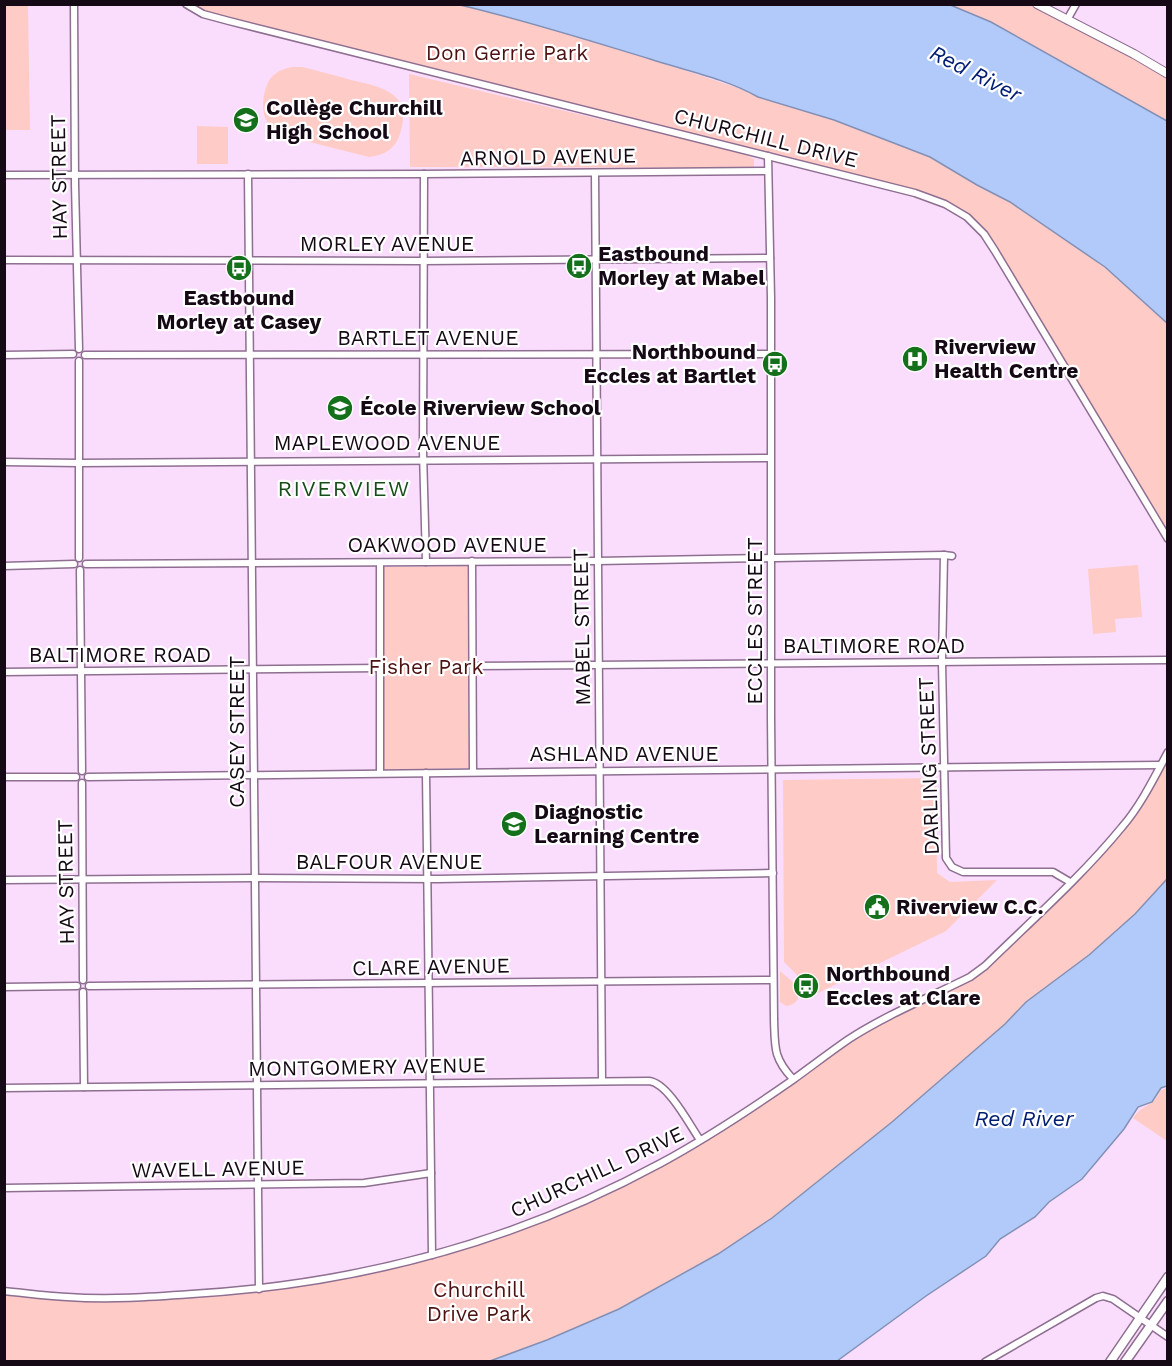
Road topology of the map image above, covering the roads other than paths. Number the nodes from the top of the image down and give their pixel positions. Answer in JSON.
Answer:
{"nodes":[{"id":1,"x":74,"y":4,"type":"edge"},
{"id":2,"x":186,"y":4,"type":"edge"},
{"id":3,"x":1037,"y":4,"type":"edge"},
{"id":4,"x":1076,"y":4,"type":"edge"},
{"id":5,"x":1067,"y":20,"type":"junction"},
{"id":6,"x":1167,"y":74,"type":"edge"},
{"id":7,"x":768,"y":156,"type":"junction"},
{"id":8,"x":767,"y":171,"type":"junction"},
{"id":9,"x":596,"y":173,"type":"junction"},
{"id":10,"x":248,"y":174,"type":"junction"},
{"id":11,"x":424,"y":174,"type":"junction"},
{"id":12,"x":4,"y":175,"type":"edge"},
{"id":13,"x":75,"y":175,"type":"junction"},
{"id":14,"x":770,"y":258,"type":"junction"},
{"id":15,"x":249,"y":259,"type":"junction"},
{"id":16,"x":4,"y":260,"type":"edge"},
{"id":17,"x":77,"y":260,"type":"junction"},
{"id":18,"x":596,"y":260,"type":"junction"},
{"id":19,"x":424,"y":261,"type":"junction"},
{"id":20,"x":79,"y":349,"type":"junction"},
{"id":21,"x":73,"y":354,"type":"junction"},
{"id":22,"x":425,"y":354,"type":"junction"},
{"id":23,"x":597,"y":354,"type":"junction"},
{"id":24,"x":771,"y":354,"type":"junction"},
{"id":25,"x":4,"y":355,"type":"edge"},
{"id":26,"x":85,"y":355,"type":"junction"},
{"id":27,"x":249,"y":355,"type":"junction"},
{"id":28,"x":79,"y":361,"type":"junction"},
{"id":29,"x":596,"y":458,"type":"junction"},
{"id":30,"x":770,"y":458,"type":"junction"},
{"id":31,"x":423,"y":460,"type":"junction"},
{"id":32,"x":250,"y":461,"type":"junction"},
{"id":33,"x":4,"y":462,"type":"edge"},
{"id":34,"x":79,"y":463,"type":"junction"},
{"id":35,"x":1167,"y":539,"type":"edge"},
{"id":36,"x":944,"y":555,"type":"junction"},
{"id":37,"x":952,"y":556,"type":"dead end"},
{"id":38,"x":772,"y":557,"type":"junction"},
{"id":39,"x":79,"y":558,"type":"junction"},
{"id":40,"x":472,"y":561,"type":"junction"},
{"id":41,"x":597,"y":561,"type":"junction"},
{"id":42,"x":380,"y":562,"type":"junction"},
{"id":43,"x":426,"y":562,"type":"junction"},
{"id":44,"x":252,"y":563,"type":"junction"},
{"id":45,"x":74,"y":564,"type":"junction"},
{"id":46,"x":86,"y":564,"type":"junction"},
{"id":47,"x":4,"y":566,"type":"edge"},
{"id":48,"x":80,"y":570,"type":"junction"},
{"id":49,"x":1167,"y":660,"type":"edge"},
{"id":50,"x":942,"y":662,"type":"junction"},
{"id":51,"x":771,"y":663,"type":"junction"},
{"id":52,"x":599,"y":665,"type":"junction"},
{"id":53,"x":473,"y":666,"type":"junction"},
{"id":54,"x":380,"y":668,"type":"junction"},
{"id":55,"x":254,"y":670,"type":"junction"},
{"id":56,"x":4,"y":672,"type":"edge"},
{"id":57,"x":81,"y":672,"type":"junction"},
{"id":58,"x":1167,"y":752,"type":"edge"},
{"id":59,"x":1160,"y":765,"type":"junction"},
{"id":60,"x":945,"y":768,"type":"junction"},
{"id":61,"x":772,"y":770,"type":"junction"},
{"id":62,"x":82,"y":771,"type":"junction"},
{"id":63,"x":599,"y":771,"type":"junction"},
{"id":64,"x":473,"y":772,"type":"junction"},
{"id":65,"x":381,"y":773,"type":"junction"},
{"id":66,"x":426,"y":773,"type":"junction"},
{"id":67,"x":254,"y":775,"type":"junction"},
{"id":68,"x":4,"y":777,"type":"edge"},
{"id":69,"x":76,"y":777,"type":"junction"},
{"id":70,"x":88,"y":777,"type":"junction"},
{"id":71,"x":82,"y":783,"type":"junction"},
{"id":72,"x":773,"y":873,"type":"junction"},
{"id":73,"x":255,"y":878,"type":"junction"},
{"id":74,"x":601,"y":878,"type":"junction"},
{"id":75,"x":82,"y":879,"type":"junction"},
{"id":76,"x":427,"y":879,"type":"junction"},
{"id":77,"x":4,"y":880,"type":"edge"},
{"id":78,"x":1070,"y":882,"type":"junction"},
{"id":79,"x":83,"y":980,"type":"junction"},
{"id":80,"x":774,"y":980,"type":"junction"},
{"id":81,"x":601,"y":981,"type":"junction"},
{"id":82,"x":429,"y":984,"type":"junction"},
{"id":83,"x":256,"y":985,"type":"junction"},
{"id":84,"x":77,"y":986,"type":"junction"},
{"id":85,"x":89,"y":986,"type":"junction"},
{"id":86,"x":4,"y":987,"type":"edge"},
{"id":87,"x":83,"y":992,"type":"junction"},
{"id":88,"x":793,"y":1079,"type":"junction"},
{"id":89,"x":602,"y":1081,"type":"junction"},
{"id":90,"x":430,"y":1083,"type":"junction"},
{"id":91,"x":257,"y":1085,"type":"junction"},
{"id":92,"x":84,"y":1087,"type":"junction"},
{"id":93,"x":4,"y":1088,"type":"edge"},
{"id":94,"x":700,"y":1140,"type":"junction"},
{"id":95,"x":431,"y":1173,"type":"junction"},
{"id":96,"x":258,"y":1185,"type":"junction"},
{"id":97,"x":4,"y":1188,"type":"edge"},
{"id":98,"x":432,"y":1255,"type":"junction"},
{"id":99,"x":1167,"y":1277,"type":"edge"},
{"id":100,"x":259,"y":1289,"type":"junction"},
{"id":101,"x":4,"y":1291,"type":"edge"},
{"id":102,"x":1167,"y":1300,"type":"edge"},
{"id":103,"x":1145,"y":1322,"type":"junction"},
{"id":104,"x":1167,"y":1337,"type":"edge"},
{"id":105,"x":984,"y":1362,"type":"edge"},
{"id":106,"x":1110,"y":1362,"type":"edge"},
{"id":107,"x":1125,"y":1362,"type":"edge"}],
"edges":[{"from":1,"to":13,"type":"street","name":"HAY STREET"},
{"from":2,"to":7,"type":"street","name":"CHURCHILL DRIVE"},
{"from":3,"to":5,"type":"street"},
{"from":4,"to":5,"type":"street"},
{"from":5,"to":6,"type":"street"},
{"from":7,"to":8,"type":"street","name":"ECCLES STREET"},
{"from":7,"to":35,"type":"street","name":"CHURCHILL DRIVE"},
{"from":8,"to":9,"type":"street","name":"ARNOLD AVENUE"},
{"from":8,"to":14,"type":"street","name":"ECCLES STREET"},
{"from":9,"to":11,"type":"street","name":"ARNOLD AVENUE"},
{"from":9,"to":18,"type":"street","name":"MABEL STREET"},
{"from":10,"to":11,"type":"street","name":"ARNOLD AVENUE"},
{"from":10,"to":13,"type":"street","name":"ARNOLD AVENUE"},
{"from":10,"to":15,"type":"street","name":"CASEY STREET"},
{"from":11,"to":19,"type":"street"},
{"from":12,"to":13,"type":"street","name":"ARNOLD AVENUE"},
{"from":13,"to":17,"type":"street","name":"HAY STREET"},
{"from":14,"to":18,"type":"street","name":"MORLEY AVENUE"},
{"from":14,"to":24,"type":"street","name":"ECCLES STREET"},
{"from":15,"to":17,"type":"street","name":"MORLEY AVENUE"},
{"from":15,"to":19,"type":"street","name":"MORLEY AVENUE"},
{"from":15,"to":27,"type":"street","name":"CASEY STREET"},
{"from":16,"to":17,"type":"street","name":"MORLEY AVENUE"},
{"from":17,"to":20,"type":"street","name":"HAY STREET"},
{"from":18,"to":19,"type":"street","name":"MORLEY AVENUE"},
{"from":18,"to":23,"type":"street","name":"MABEL STREET"},
{"from":19,"to":22,"type":"street"},
{"from":20,"to":21,"type":"street"},
{"from":20,"to":26,"type":"street"},
{"from":21,"to":25,"type":"street"},
{"from":21,"to":28,"type":"street"},
{"from":22,"to":23,"type":"street","name":"BARTLET AVENUE"},
{"from":22,"to":27,"type":"street","name":"BARTLET AVENUE"},
{"from":22,"to":31,"type":"street"},
{"from":23,"to":24,"type":"street","name":"BARTLET AVENUE"},
{"from":23,"to":29,"type":"street","name":"MABEL STREET"},
{"from":24,"to":30,"type":"street","name":"ECCLES STREET"},
{"from":26,"to":27,"type":"street","name":"BARTLET AVENUE"},
{"from":26,"to":28,"type":"street"},
{"from":27,"to":32,"type":"street","name":"CASEY STREET"},
{"from":28,"to":34,"type":"street"},
{"from":29,"to":30,"type":"street","name":"MAPLEWOOD AVENUE"},
{"from":29,"to":31,"type":"street","name":"MAPLEWOOD AVENUE"},
{"from":29,"to":41,"type":"street","name":"MABEL STREET"},
{"from":30,"to":38,"type":"street","name":"ECCLES STREET"},
{"from":31,"to":32,"type":"street","name":"MAPLEWOOD AVENUE"},
{"from":31,"to":43,"type":"street"},
{"from":32,"to":34,"type":"street","name":"MAPLEWOOD AVENUE"},
{"from":32,"to":44,"type":"street","name":"CASEY STREET"},
{"from":33,"to":34,"type":"street","name":"MAPLEWOOD AVENUE"},
{"from":34,"to":39,"type":"street"},
{"from":36,"to":37,"type":"street","name":"OAKWOOD AVENUE"},
{"from":36,"to":38,"type":"street","name":"OAKWOOD AVENUE"},
{"from":36,"to":50,"type":"street","name":"DARLING STREET"},
{"from":38,"to":41,"type":"street","name":"OAKWOOD AVENUE"},
{"from":38,"to":51,"type":"street","name":"ECCLES STREET"},
{"from":39,"to":45,"type":"street"},
{"from":39,"to":46,"type":"street"},
{"from":40,"to":41,"type":"street","name":"OAKWOOD AVENUE"},
{"from":40,"to":43,"type":"street","name":"OAKWOOD AVENUE"},
{"from":40,"to":53,"type":"street"},
{"from":41,"to":52,"type":"street","name":"MABEL STREET"},
{"from":42,"to":43,"type":"street","name":"OAKWOOD AVENUE"},
{"from":42,"to":44,"type":"street","name":"OAKWOOD AVENUE"},
{"from":42,"to":54,"type":"street"},
{"from":44,"to":46,"type":"street","name":"OAKWOOD AVENUE"},
{"from":44,"to":55,"type":"street","name":"CASEY STREET"},
{"from":45,"to":47,"type":"street"},
{"from":45,"to":48,"type":"street"},
{"from":46,"to":48,"type":"street"},
{"from":48,"to":57,"type":"street"},
{"from":49,"to":50,"type":"street","name":"BALTIMORE ROAD"},
{"from":50,"to":51,"type":"street","name":"BALTIMORE ROAD"},
{"from":50,"to":60,"type":"street","name":"DARLING STREET"},
{"from":51,"to":52,"type":"street","name":"BALTIMORE ROAD"},
{"from":51,"to":61,"type":"street","name":"ECCLES STREET"},
{"from":52,"to":53,"type":"street","name":"BALTIMORE ROAD"},
{"from":52,"to":63,"type":"street","name":"MABEL STREET"},
{"from":53,"to":64,"type":"street"},
{"from":54,"to":55,"type":"street","name":"BALTIMORE ROAD"},
{"from":54,"to":65,"type":"street"},
{"from":55,"to":57,"type":"street","name":"BALTIMORE ROAD"},
{"from":55,"to":67,"type":"street","name":"CASEY STREET"},
{"from":56,"to":57,"type":"street","name":"BALTIMORE ROAD"},
{"from":57,"to":62,"type":"street"},
{"from":58,"to":59,"type":"street","name":"CHURCHILL DRIVE"},
{"from":59,"to":60,"type":"street","name":"ASHLAND AVENUE"},
{"from":59,"to":78,"type":"street","name":"CHURCHILL DRIVE"},
{"from":60,"to":61,"type":"street","name":"ASHLAND AVENUE"},
{"from":60,"to":78,"type":"street","name":"DARLING STREET"},
{"from":61,"to":63,"type":"street","name":"ASHLAND AVENUE"},
{"from":61,"to":72,"type":"street","name":"ECCLES STREET"},
{"from":62,"to":69,"type":"street"},
{"from":62,"to":70,"type":"street"},
{"from":63,"to":64,"type":"street","name":"ASHLAND AVENUE"},
{"from":63,"to":74,"type":"street","name":"MABEL STREET"},
{"from":64,"to":66,"type":"street","name":"ASHLAND AVENUE"},
{"from":65,"to":66,"type":"street","name":"ASHLAND AVENUE"},
{"from":65,"to":67,"type":"street","name":"ASHLAND AVENUE"},
{"from":66,"to":76,"type":"street"},
{"from":67,"to":70,"type":"street","name":"ASHLAND AVENUE"},
{"from":67,"to":73,"type":"street","name":"CASEY STREET"},
{"from":68,"to":69,"type":"street"},
{"from":69,"to":71,"type":"street"},
{"from":70,"to":71,"type":"street"},
{"from":71,"to":75,"type":"street","name":"HAY STREET"},
{"from":72,"to":74,"type":"street","name":"BALFOUR AVENUE"},
{"from":72,"to":80,"type":"street","name":"ECCLES STREET"},
{"from":73,"to":75,"type":"street","name":"BALFOUR AVENUE"},
{"from":73,"to":76,"type":"street","name":"BALFOUR AVENUE"},
{"from":73,"to":83,"type":"street","name":"CASEY STREET"},
{"from":74,"to":76,"type":"street","name":"BALFOUR AVENUE"},
{"from":74,"to":81,"type":"street","name":"MABEL STREET"},
{"from":75,"to":77,"type":"street","name":"BALFOUR AVENUE"},
{"from":75,"to":79,"type":"street","name":"HAY STREET"},
{"from":76,"to":82,"type":"street"},
{"from":78,"to":88,"type":"street","name":"CHURCHILL DRIVE"},
{"from":79,"to":84,"type":"street"},
{"from":79,"to":85,"type":"street"},
{"from":80,"to":81,"type":"street","name":"CLARE AVENUE"},
{"from":80,"to":88,"type":"street","name":"ECCLES STREET"},
{"from":81,"to":82,"type":"street","name":"CLARE AVENUE"},
{"from":81,"to":89,"type":"street","name":"MABEL STREET"},
{"from":82,"to":83,"type":"street","name":"CLARE AVENUE"},
{"from":82,"to":90,"type":"street"},
{"from":83,"to":85,"type":"street","name":"CLARE AVENUE"},
{"from":83,"to":91,"type":"street","name":"CASEY STREET"},
{"from":84,"to":86,"type":"street"},
{"from":84,"to":87,"type":"street"},
{"from":85,"to":87,"type":"street"},
{"from":87,"to":92,"type":"street"},
{"from":88,"to":94,"type":"street","name":"CHURCHILL DRIVE"},
{"from":89,"to":90,"type":"street","name":"MONTGOMERY AVENUE"},
{"from":89,"to":94,"type":"street","name":"MONTGOMERY AVENUE"},
{"from":90,"to":91,"type":"street","name":"MONTGOMERY AVENUE"},
{"from":90,"to":95,"type":"street"},
{"from":91,"to":92,"type":"street","name":"MONTGOMERY AVENUE"},
{"from":91,"to":96,"type":"street","name":"CASEY STREET"},
{"from":92,"to":93,"type":"street","name":"MONTGOMERY AVENUE"},
{"from":94,"to":98,"type":"street","name":"CHURCHILL DRIVE"},
{"from":95,"to":96,"type":"street","name":"WAVELL AVENUE"},
{"from":95,"to":98,"type":"street"},
{"from":96,"to":97,"type":"street","name":"WAVELL AVENUE"},
{"from":96,"to":100,"type":"street","name":"CASEY STREET"},
{"from":98,"to":100,"type":"street","name":"CHURCHILL DRIVE"},
{"from":99,"to":103,"type":"main road"},
{"from":100,"to":101,"type":"street","name":"CHURCHILL DRIVE"},
{"from":102,"to":103,"type":"main road"},
{"from":103,"to":104,"type":"street"},
{"from":103,"to":105,"type":"street"},
{"from":103,"to":106,"type":"main road"},
{"from":103,"to":107,"type":"main road"}]}
